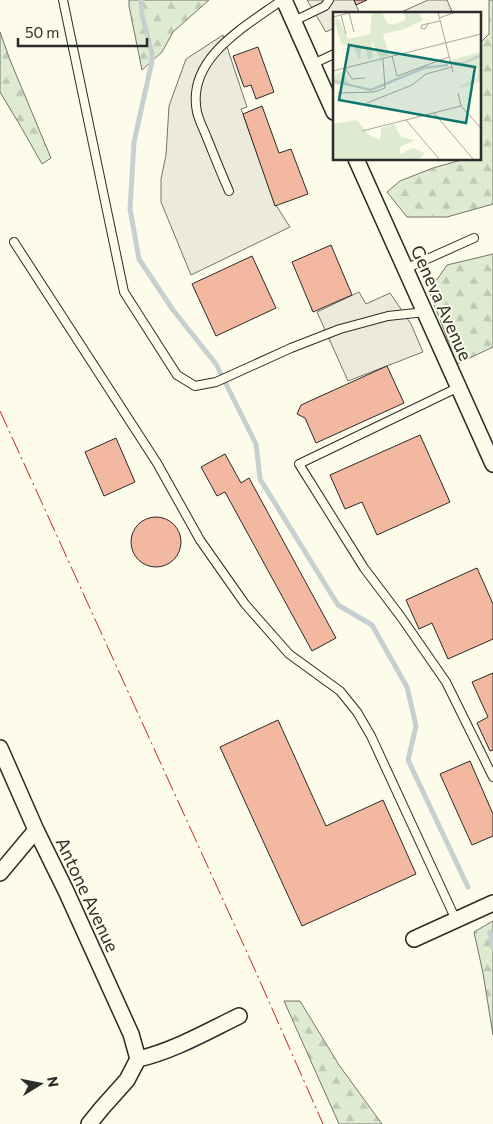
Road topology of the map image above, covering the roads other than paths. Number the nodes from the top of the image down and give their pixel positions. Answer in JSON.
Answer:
{"nodes":[{"id":1,"x":63,"y":0,"type":"edge"},
{"id":2,"x":283,"y":0,"type":"edge"},
{"id":3,"x":329,"y":0,"type":"edge"},
{"id":4,"x":294,"y":21,"type":"junction"},
{"id":5,"x":333,"y":54,"type":"edge"},
{"id":6,"x":313,"y":64,"type":"junction"},
{"id":7,"x":333,"y":110,"type":"edge"},
{"id":8,"x":356,"y":160,"type":"edge"},
{"id":9,"x":229,"y":191,"type":"dead end"},
{"id":10,"x":474,"y":238,"type":"dead end"},
{"id":11,"x":14,"y":242,"type":"dead end"},
{"id":12,"x":405,"y":269,"type":"junction"},
{"id":13,"x":425,"y":312,"type":"junction"},
{"id":14,"x":459,"y":387,"type":"junction"},
{"id":15,"x":493,"y":464,"type":"edge"},
{"id":16,"x":0,"y":748,"type":"edge"},
{"id":17,"x":493,"y":777,"type":"edge"},
{"id":18,"x":36,"y":830,"type":"junction"},
{"id":19,"x":0,"y":873,"type":"edge"},
{"id":20,"x":493,"y":903,"type":"edge"},
{"id":21,"x":456,"y":920,"type":"junction"},
{"id":22,"x":414,"y":939,"type":"dead end"},
{"id":23,"x":239,"y":1016,"type":"dead end"},
{"id":24,"x":138,"y":1058,"type":"junction"},
{"id":25,"x":89,"y":1124,"type":"edge"}],
"edges":[{"from":1,"to":13,"type":"lane"},
{"from":2,"to":4,"type":"street"},
{"from":2,"to":9,"type":"lane"},
{"from":3,"to":4,"type":"lane"},
{"from":4,"to":6,"type":"street"},
{"from":5,"to":6,"type":"lane"},
{"from":6,"to":7,"type":"street"},
{"from":8,"to":12,"type":"street","name":"Geneva Avenue"},
{"from":10,"to":12,"type":"lane"},
{"from":11,"to":21,"type":"lane"},
{"from":12,"to":13,"type":"street","name":"Geneva Avenue"},
{"from":13,"to":14,"type":"street","name":"Geneva Avenue"},
{"from":14,"to":15,"type":"street","name":"Geneva Avenue"},
{"from":14,"to":17,"type":"lane"},
{"from":16,"to":18,"type":"street","name":"Antone Avenue"},
{"from":18,"to":19,"type":"street"},
{"from":18,"to":24,"type":"street","name":"Antone Avenue"},
{"from":20,"to":21,"type":"street"},
{"from":21,"to":22,"type":"street"},
{"from":23,"to":24,"type":"street"},
{"from":24,"to":25,"type":"street"}]}
